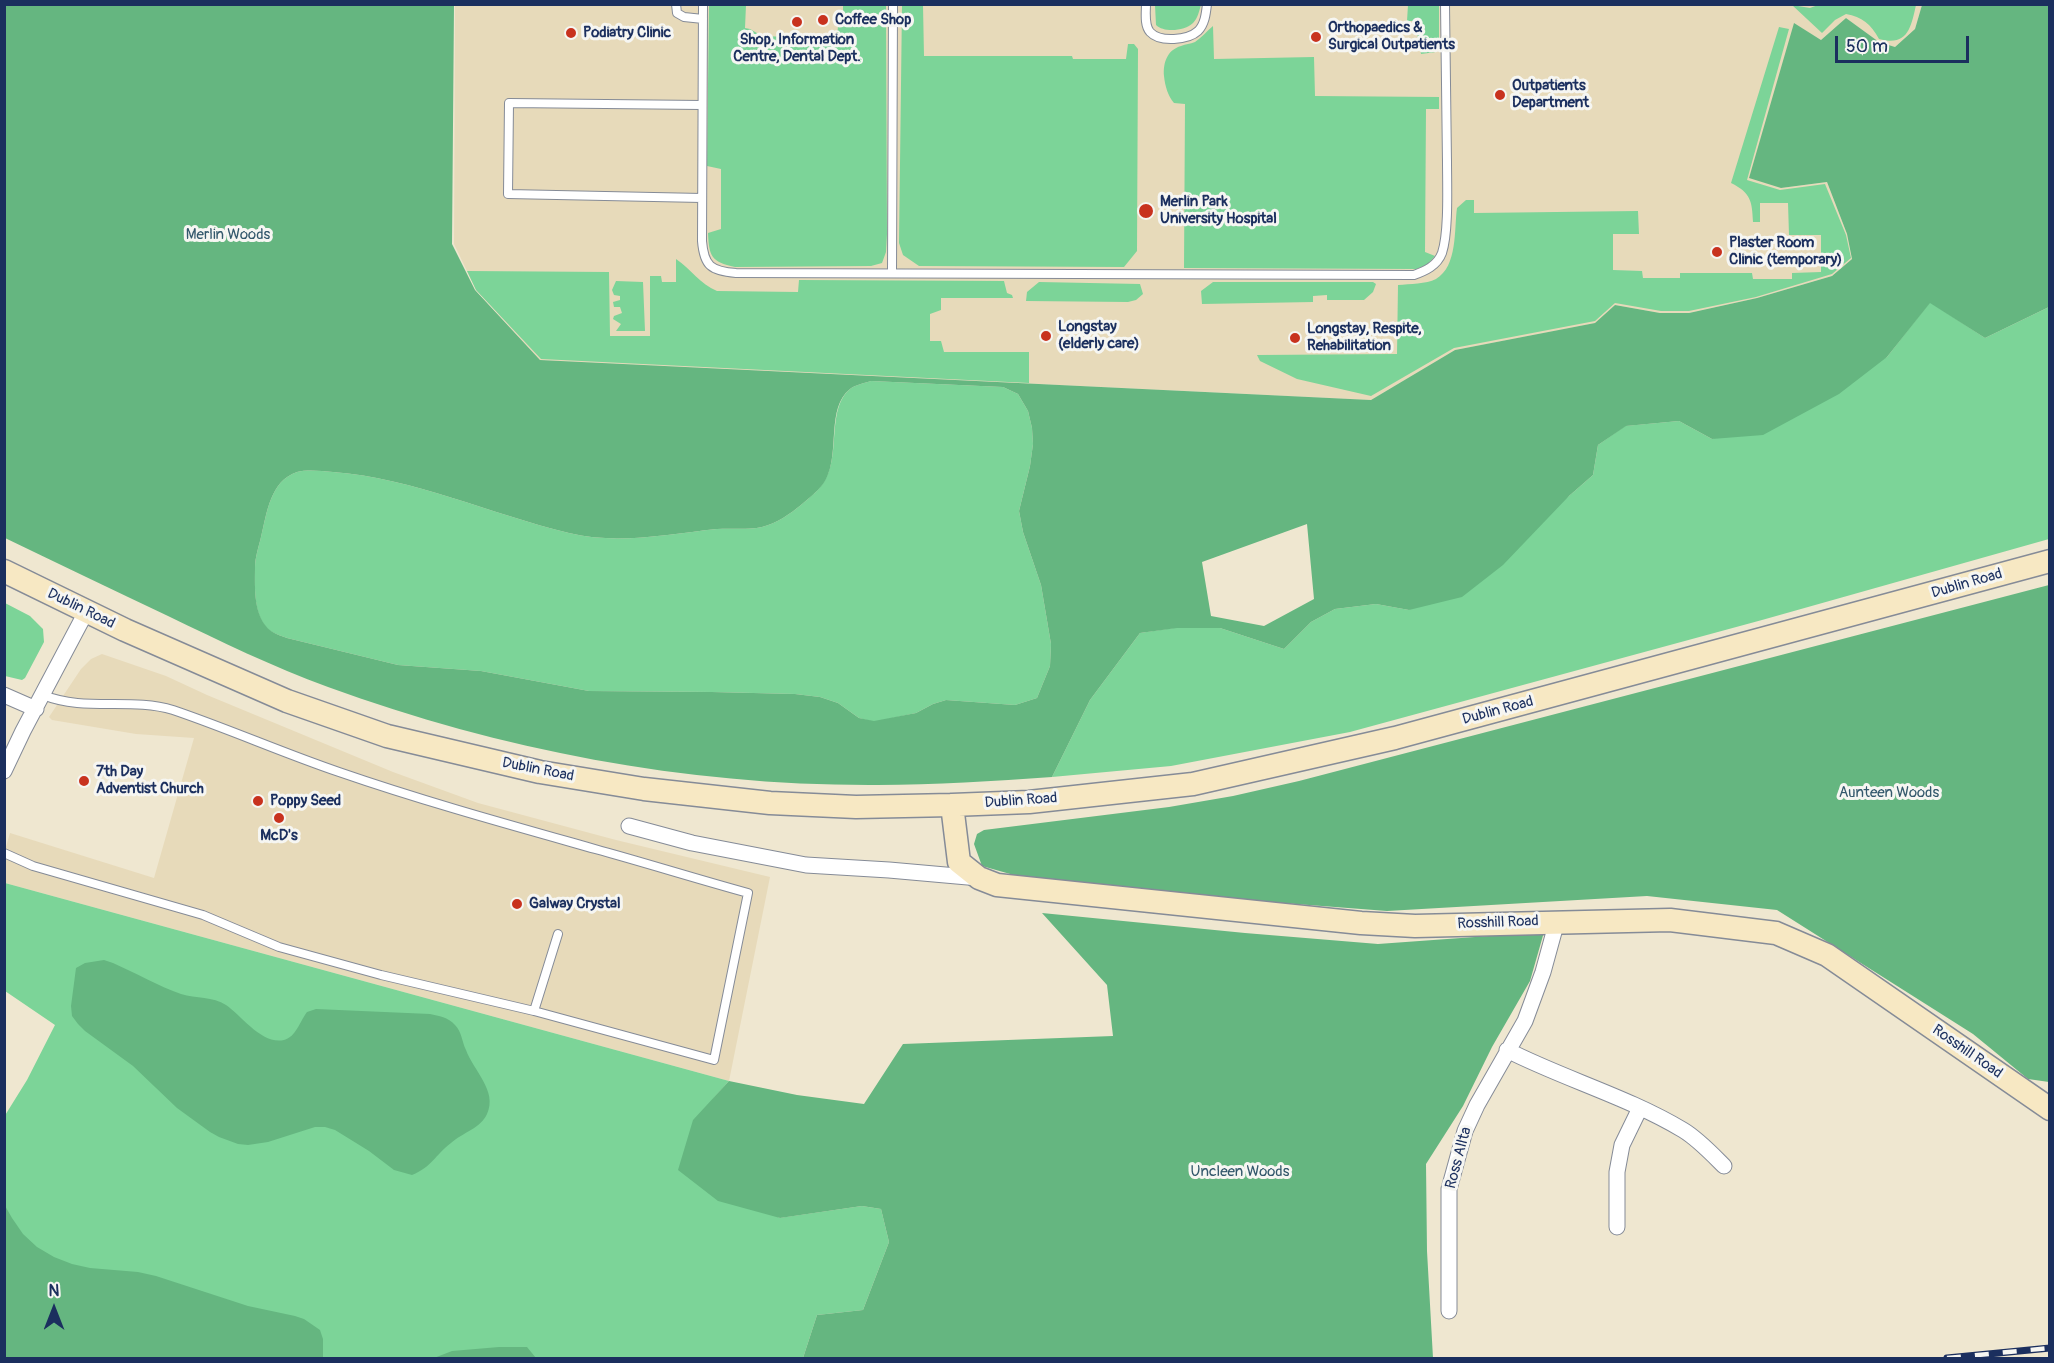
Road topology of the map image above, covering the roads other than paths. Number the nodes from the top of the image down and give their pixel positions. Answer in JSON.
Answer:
{"nodes":[{"id":1,"x":676,"y":4,"type":"edge"},
{"id":2,"x":703,"y":4,"type":"edge"},
{"id":3,"x":893,"y":4,"type":"edge"},
{"id":4,"x":1146,"y":4,"type":"edge"},
{"id":5,"x":1207,"y":4,"type":"edge"},
{"id":6,"x":1445,"y":4,"type":"edge"},
{"id":7,"x":703,"y":19,"type":"junction"},
{"id":8,"x":702,"y":105,"type":"junction"},
{"id":9,"x":702,"y":198,"type":"junction"},
{"id":10,"x":892,"y":273,"type":"junction"},
{"id":11,"x":2049,"y":561,"type":"edge"},
{"id":12,"x":4,"y":571,"type":"edge"},
{"id":13,"x":86,"y":612,"type":"junction"},
{"id":14,"x":4,"y":694,"type":"edge"},
{"id":15,"x":40,"y":702,"type":"junction"},
{"id":16,"x":4,"y":771,"type":"edge"},
{"id":17,"x":952,"y":806,"type":"junction"},
{"id":18,"x":629,"y":826,"type":"dead end"},
{"id":19,"x":4,"y":853,"type":"edge"},
{"id":20,"x":979,"y":878,"type":"junction"},
{"id":21,"x":1557,"y":921,"type":"junction"},
{"id":22,"x":558,"y":934,"type":"dead end"},
{"id":23,"x":534,"y":1011,"type":"junction"},
{"id":24,"x":1507,"y":1050,"type":"junction"},
{"id":25,"x":2044,"y":1101,"type":"edge"},
{"id":26,"x":1640,"y":1108,"type":"junction"},
{"id":27,"x":1725,"y":1166,"type":"dead end"},
{"id":28,"x":1617,"y":1227,"type":"dead end"},
{"id":29,"x":1449,"y":1311,"type":"dead end"}],
"edges":[{"from":1,"to":7,"type":"lane"},
{"from":2,"to":7,"type":"lane"},
{"from":3,"to":10,"type":"lane"},
{"from":4,"to":5,"type":"lane"},
{"from":6,"to":10,"type":"lane"},
{"from":7,"to":8,"type":"lane"},
{"from":8,"to":9,"type":"lane"},
{"from":8,"to":9,"type":"lane"},
{"from":9,"to":10,"type":"lane"},
{"from":11,"to":17,"type":"main road","name":"Dublin Road"},
{"from":12,"to":13,"type":"main road","name":"Dublin Road"},
{"from":13,"to":15,"type":"street"},
{"from":13,"to":17,"type":"main road","name":"Dublin Road"},
{"from":14,"to":15,"type":"street"},
{"from":15,"to":16,"type":"street"},
{"from":15,"to":23,"type":"lane"},
{"from":17,"to":20,"type":"main road","name":"Rosshill Road"},
{"from":18,"to":20,"type":"street"},
{"from":19,"to":23,"type":"lane"},
{"from":20,"to":21,"type":"main road","name":"Rosshill Road"},
{"from":21,"to":24,"type":"street","name":"Ross Allta"},
{"from":21,"to":25,"type":"main road","name":"Rosshill Road"},
{"from":22,"to":23,"type":"lane"},
{"from":24,"to":26,"type":"street"},
{"from":24,"to":29,"type":"street","name":"Ross Allta"},
{"from":26,"to":27,"type":"street"},
{"from":26,"to":28,"type":"street"}]}
